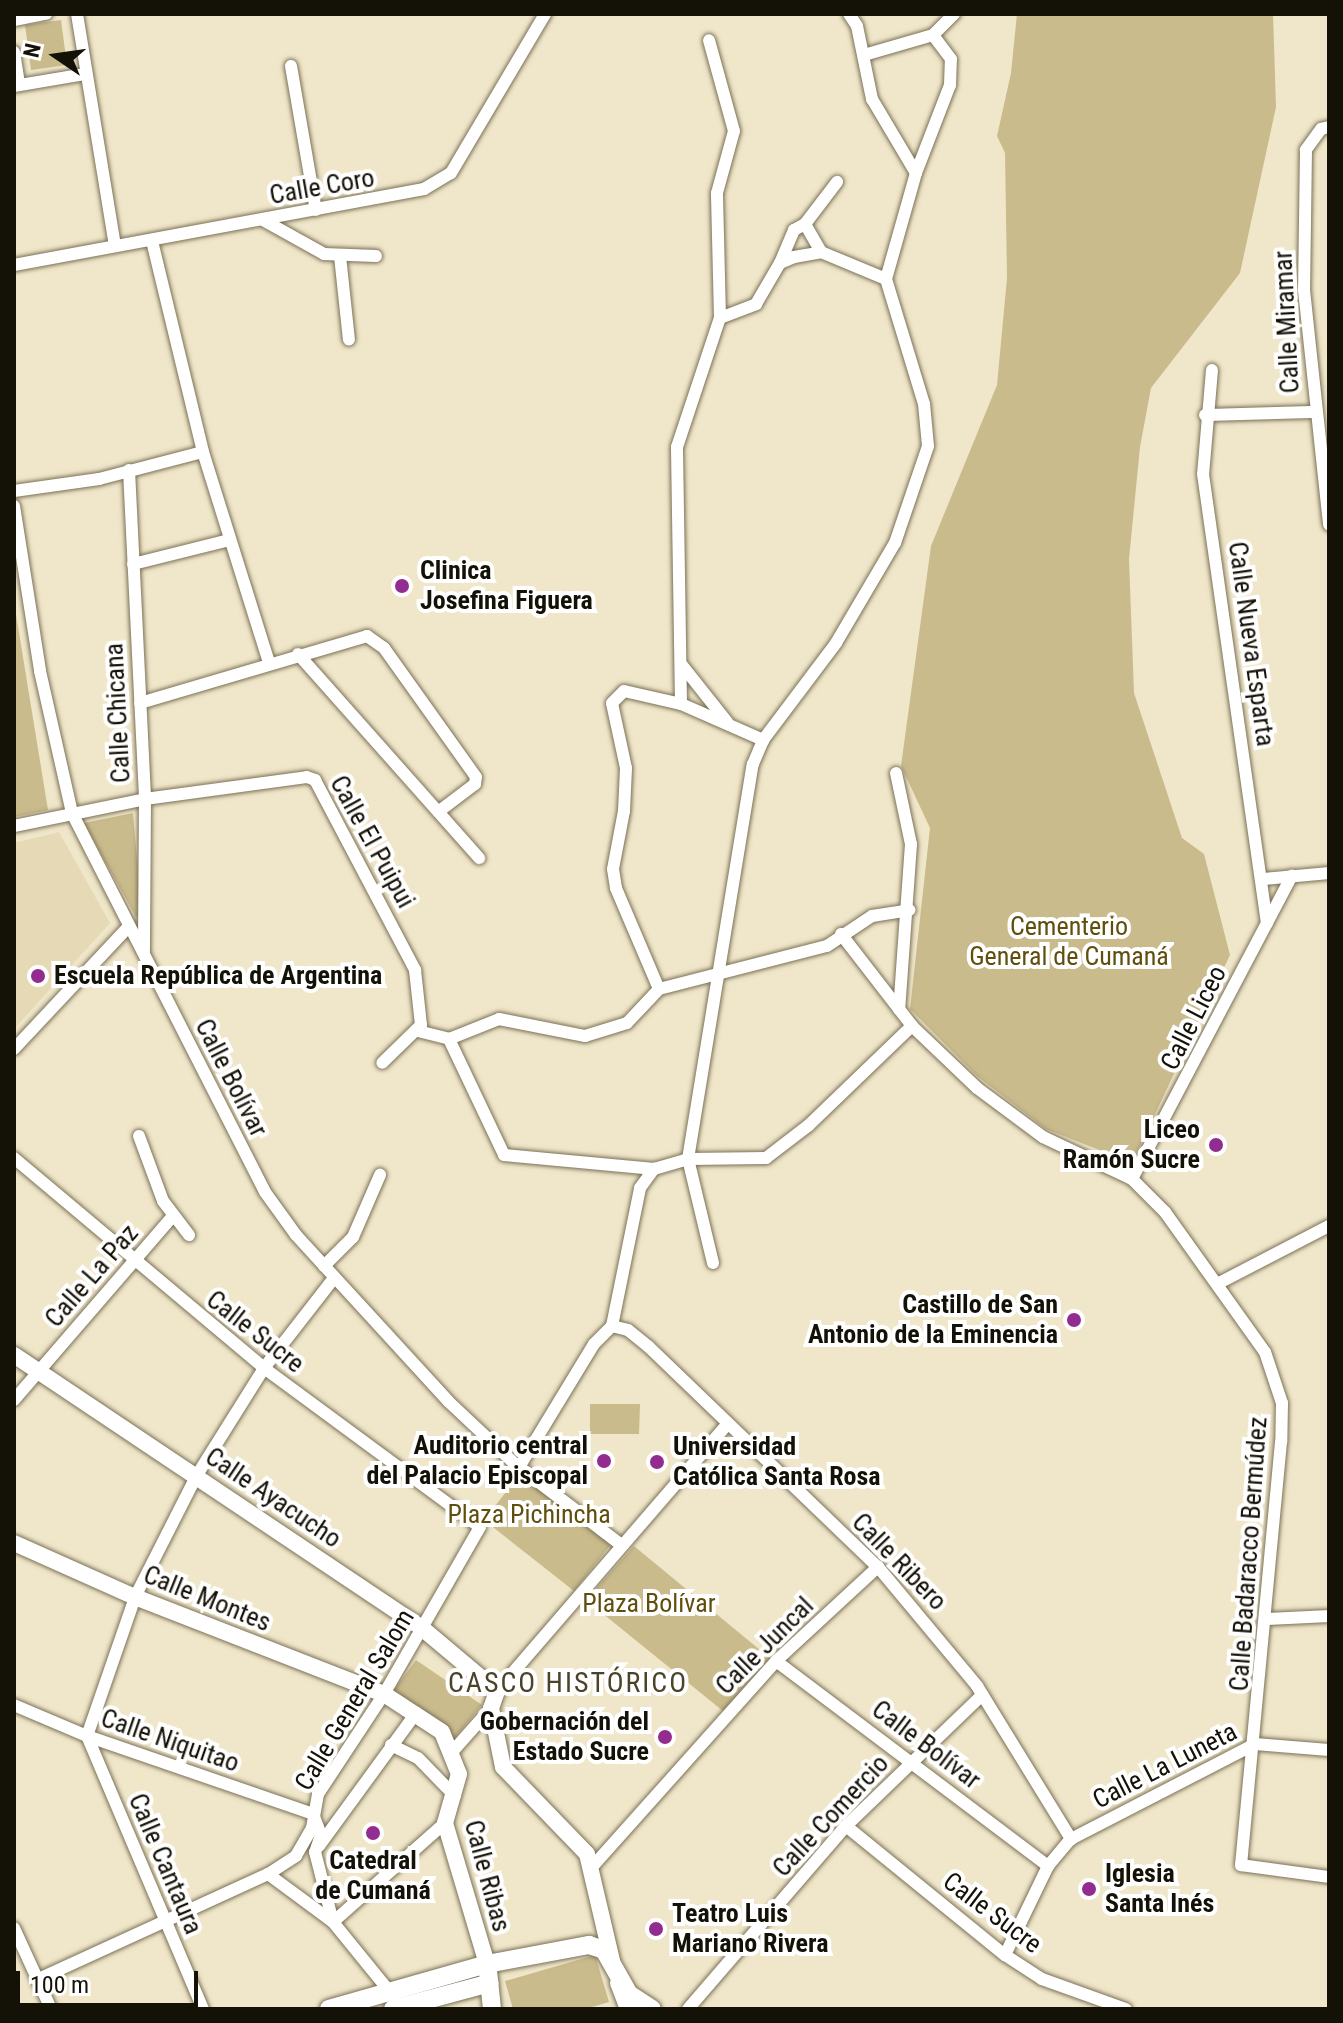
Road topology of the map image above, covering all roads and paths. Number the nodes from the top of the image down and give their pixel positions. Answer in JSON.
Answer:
{"nodes":[{"id":1,"x":46,"y":14,"type":"edge"},
{"id":2,"x":77,"y":14,"type":"edge"},
{"id":3,"x":545,"y":14,"type":"edge"},
{"id":4,"x":849,"y":14,"type":"edge"},
{"id":5,"x":954,"y":14,"type":"edge"},
{"id":6,"x":14,"y":20,"type":"edge"},
{"id":7,"x":933,"y":35,"type":"junction"},
{"id":8,"x":709,"y":40,"type":"dead end"},
{"id":9,"x":14,"y":52,"type":"edge"},
{"id":10,"x":864,"y":55,"type":"junction"},
{"id":11,"x":291,"y":66,"type":"dead end"},
{"id":12,"x":86,"y":74,"type":"junction"},
{"id":13,"x":17,"y":85,"type":"edge"},
{"id":14,"x":1329,"y":127,"type":"edge"},
{"id":15,"x":916,"y":173,"type":"junction"},
{"id":16,"x":837,"y":182,"type":"dead end"},
{"id":17,"x":316,"y":210,"type":"junction"},
{"id":18,"x":263,"y":220,"type":"junction"},
{"id":19,"x":805,"y":224,"type":"junction"},
{"id":20,"x":152,"y":241,"type":"junction"},
{"id":21,"x":115,"y":246,"type":"junction"},
{"id":22,"x":821,"y":252,"type":"junction"},
{"id":23,"x":340,"y":256,"type":"junction"},
{"id":24,"x":376,"y":256,"type":"dead end"},
{"id":25,"x":780,"y":263,"type":"junction"},
{"id":26,"x":14,"y":265,"type":"edge"},
{"id":27,"x":886,"y":279,"type":"junction"},
{"id":28,"x":720,"y":318,"type":"junction"},
{"id":29,"x":349,"y":340,"type":"dead end"},
{"id":30,"x":1212,"y":370,"type":"dead end"},
{"id":31,"x":1313,"y":412,"type":"junction"},
{"id":32,"x":1205,"y":415,"type":"junction"},
{"id":33,"x":203,"y":452,"type":"junction"},
{"id":34,"x":129,"y":470,"type":"junction"},
{"id":35,"x":14,"y":491,"type":"edge"},
{"id":36,"x":14,"y":506,"type":"edge"},
{"id":37,"x":1329,"y":525,"type":"edge"},
{"id":38,"x":229,"y":540,"type":"junction"},
{"id":39,"x":133,"y":564,"type":"junction"},
{"id":40,"x":298,"y":654,"type":"junction"},
{"id":41,"x":269,"y":663,"type":"junction"},
{"id":42,"x":681,"y":664,"type":"junction"},
{"id":43,"x":140,"y":703,"type":"junction"},
{"id":44,"x":681,"y":704,"type":"junction"},
{"id":45,"x":730,"y":725,"type":"junction"},
{"id":46,"x":763,"y":740,"type":"junction"},
{"id":47,"x":896,"y":773,"type":"dead end"},
{"id":48,"x":145,"y":799,"type":"junction"},
{"id":49,"x":438,"y":812,"type":"junction"},
{"id":50,"x":72,"y":813,"type":"junction"},
{"id":51,"x":14,"y":826,"type":"edge"},
{"id":52,"x":479,"y":858,"type":"dead end"},
{"id":53,"x":1329,"y":873,"type":"edge"},
{"id":54,"x":1292,"y":876,"type":"junction"},
{"id":55,"x":1264,"y":879,"type":"junction"},
{"id":56,"x":910,"y":910,"type":"junction"},
{"id":57,"x":1267,"y":923,"type":"junction"},
{"id":58,"x":128,"y":927,"type":"junction"},
{"id":59,"x":841,"y":934,"type":"junction"},
{"id":60,"x":144,"y":953,"type":"junction"},
{"id":61,"x":719,"y":976,"type":"junction"},
{"id":62,"x":659,"y":989,"type":"junction"},
{"id":63,"x":899,"y":1010,"type":"junction"},
{"id":64,"x":912,"y":1026,"type":"junction"},
{"id":65,"x":418,"y":1031,"type":"junction"},
{"id":66,"x":449,"y":1039,"type":"junction"},
{"id":67,"x":14,"y":1049,"type":"edge"},
{"id":68,"x":382,"y":1063,"type":"dead end"},
{"id":69,"x":139,"y":1136,"type":"dead end"},
{"id":70,"x":14,"y":1158,"type":"edge"},
{"id":71,"x":688,"y":1159,"type":"junction"},
{"id":72,"x":654,"y":1169,"type":"junction"},
{"id":73,"x":380,"y":1175,"type":"dead end"},
{"id":74,"x":1132,"y":1179,"type":"junction"},
{"id":75,"x":172,"y":1217,"type":"junction"},
{"id":76,"x":1329,"y":1226,"type":"edge"},
{"id":77,"x":189,"y":1235,"type":"dead end"},
{"id":78,"x":133,"y":1263,"type":"junction"},
{"id":79,"x":713,"y":1263,"type":"dead end"},
{"id":80,"x":324,"y":1266,"type":"junction"},
{"id":81,"x":334,"y":1278,"type":"junction"},
{"id":82,"x":1219,"y":1283,"type":"junction"},
{"id":83,"x":612,"y":1326,"type":"junction"},
{"id":84,"x":14,"y":1355,"type":"edge"},
{"id":85,"x":264,"y":1368,"type":"junction"},
{"id":86,"x":37,"y":1371,"type":"junction"},
{"id":87,"x":14,"y":1400,"type":"edge"},
{"id":88,"x":727,"y":1425,"type":"junction"},
{"id":89,"x":521,"y":1464,"type":"junction"},
{"id":90,"x":197,"y":1475,"type":"junction"},
{"id":91,"x":480,"y":1527,"type":"joint"},
{"id":92,"x":14,"y":1543,"type":"edge"},
{"id":93,"x":620,"y":1544,"type":"junction"},
{"id":94,"x":878,"y":1567,"type":"junction"},
{"id":95,"x":135,"y":1597,"type":"junction"},
{"id":96,"x":1329,"y":1616,"type":"edge"},
{"id":97,"x":1268,"y":1619,"type":"junction"},
{"id":98,"x":423,"y":1629,"type":"junction"},
{"id":99,"x":776,"y":1661,"type":"junction"},
{"id":100,"x":497,"y":1691,"type":"junction"},
{"id":101,"x":384,"y":1694,"type":"junction"},
{"id":102,"x":982,"y":1695,"type":"junction"},
{"id":103,"x":14,"y":1705,"type":"edge"},
{"id":104,"x":491,"y":1708,"type":"junction"},
{"id":105,"x":416,"y":1713,"type":"junction"},
{"id":106,"x":87,"y":1736,"type":"junction"},
{"id":107,"x":1255,"y":1744,"type":"junction"},
{"id":108,"x":391,"y":1745,"type":"junction"},
{"id":109,"x":1329,"y":1750,"type":"edge"},
{"id":110,"x":453,"y":1751,"type":"junction"},
{"id":111,"x":913,"y":1762,"type":"junction"},
{"id":112,"x":455,"y":1796,"type":"junction"},
{"id":113,"x":313,"y":1814,"type":"junction"},
{"id":114,"x":445,"y":1823,"type":"junction"},
{"id":115,"x":846,"y":1826,"type":"junction"},
{"id":116,"x":1071,"y":1839,"type":"junction"},
{"id":117,"x":315,"y":1852,"type":"junction"},
{"id":118,"x":1048,"y":1866,"type":"junction"},
{"id":119,"x":592,"y":1867,"type":"junction"},
{"id":120,"x":268,"y":1874,"type":"junction"},
{"id":121,"x":1329,"y":1877,"type":"edge"},
{"id":122,"x":165,"y":1922,"type":"junction"},
{"id":123,"x":333,"y":1922,"type":"junction"},
{"id":124,"x":14,"y":1928,"type":"edge"},
{"id":125,"x":1005,"y":1955,"type":"junction"},
{"id":126,"x":614,"y":1972,"type":"junction"},
{"id":127,"x":489,"y":1974,"type":"junction"},
{"id":128,"x":37,"y":1980,"type":"junction"},
{"id":129,"x":395,"y":2003,"type":"edge"},
{"id":130,"x":51,"y":2009,"type":"edge"},
{"id":131,"x":203,"y":2009,"type":"edge"},
{"id":132,"x":329,"y":2009,"type":"edge"},
{"id":133,"x":492,"y":2009,"type":"edge"},
{"id":134,"x":628,"y":2009,"type":"edge"},
{"id":135,"x":652,"y":2009,"type":"edge"},
{"id":136,"x":688,"y":2009,"type":"edge"},
{"id":137,"x":1126,"y":2009,"type":"edge"}],
"edges":[{"from":1,"to":6,"type":"street"},
{"from":2,"to":12,"type":"street"},
{"from":3,"to":17,"type":"street","name":"Calle Coro"},
{"from":4,"to":10,"type":"street"},
{"from":5,"to":7,"type":"street"},
{"from":7,"to":10,"type":"street"},
{"from":7,"to":15,"type":"street"},
{"from":8,"to":28,"type":"street"},
{"from":9,"to":13,"type":"street"},
{"from":10,"to":15,"type":"street"},
{"from":11,"to":17,"type":"street"},
{"from":12,"to":13,"type":"street"},
{"from":12,"to":21,"type":"street"},
{"from":14,"to":31,"type":"street","name":"Calle Miramar"},
{"from":15,"to":27,"type":"street"},
{"from":16,"to":19,"type":"street"},
{"from":17,"to":18,"type":"street","name":"Calle Coro"},
{"from":18,"to":20,"type":"street","name":"Calle Coro"},
{"from":18,"to":23,"type":"street"},
{"from":19,"to":22,"type":"street"},
{"from":19,"to":25,"type":"street"},
{"from":20,"to":21,"type":"street","name":"Calle Coro"},
{"from":20,"to":33,"type":"street"},
{"from":21,"to":26,"type":"street","name":"Calle Coro"},
{"from":22,"to":25,"type":"street"},
{"from":22,"to":27,"type":"street"},
{"from":23,"to":24,"type":"street"},
{"from":23,"to":29,"type":"street"},
{"from":25,"to":28,"type":"street"},
{"from":27,"to":46,"type":"street"},
{"from":28,"to":42,"type":"street"},
{"from":30,"to":32,"type":"street","name":"Calle Nueva Esparta"},
{"from":31,"to":32,"type":"street"},
{"from":31,"to":37,"type":"street","name":"Calle Miramar"},
{"from":32,"to":55,"type":"street","name":"Calle Nueva Esparta"},
{"from":33,"to":34,"type":"street"},
{"from":33,"to":38,"type":"street"},
{"from":34,"to":35,"type":"street"},
{"from":34,"to":39,"type":"street","name":"Calle Chicana"},
{"from":36,"to":50,"type":"street","name":"Calle Bolívar"},
{"from":38,"to":39,"type":"street"},
{"from":38,"to":41,"type":"street"},
{"from":39,"to":43,"type":"street","name":"Calle Chicana"},
{"from":40,"to":41,"type":"street"},
{"from":40,"to":49,"type":"street"},
{"from":40,"to":49,"type":"street"},
{"from":41,"to":43,"type":"street"},
{"from":42,"to":44,"type":"street"},
{"from":42,"to":45,"type":"street"},
{"from":43,"to":48,"type":"street","name":"Calle Chicana"},
{"from":44,"to":45,"type":"street"},
{"from":44,"to":62,"type":"street"},
{"from":45,"to":46,"type":"street"},
{"from":46,"to":61,"type":"street"},
{"from":47,"to":56,"type":"street"},
{"from":48,"to":50,"type":"street","name":"Calle El Puipui"},
{"from":48,"to":60,"type":"street","name":"Calle Chicana"},
{"from":48,"to":65,"type":"street","name":"Calle El Puipui"},
{"from":49,"to":52,"type":"street"},
{"from":50,"to":51,"type":"street","name":"Calle El Puipui"},
{"from":50,"to":58,"type":"street","name":"Calle Bolívar"},
{"from":53,"to":54,"type":"street"},
{"from":54,"to":55,"type":"street"},
{"from":54,"to":57,"type":"street","name":"Calle Liceo"},
{"from":55,"to":57,"type":"street","name":"Calle Nueva Esparta"},
{"from":56,"to":59,"type":"street"},
{"from":56,"to":63,"type":"street"},
{"from":57,"to":74,"type":"street","name":"Calle Liceo"},
{"from":58,"to":60,"type":"street","name":"Calle Bolívar"},
{"from":58,"to":67,"type":"street"},
{"from":59,"to":61,"type":"street"},
{"from":59,"to":63,"type":"street","name":"Calle Badaracco Bermúdez"},
{"from":60,"to":80,"type":"street","name":"Calle Bolívar"},
{"from":61,"to":62,"type":"street"},
{"from":61,"to":71,"type":"street"},
{"from":62,"to":66,"type":"street"},
{"from":63,"to":64,"type":"street","name":"Calle Badaracco Bermúdez"},
{"from":64,"to":71,"type":"street"},
{"from":64,"to":74,"type":"street","name":"Calle Badaracco Bermúdez"},
{"from":65,"to":66,"type":"street"},
{"from":65,"to":68,"type":"street"},
{"from":66,"to":72,"type":"street"},
{"from":69,"to":75,"type":"street"},
{"from":70,"to":78,"type":"street","name":"Calle Sucre"},
{"from":71,"to":72,"type":"street"},
{"from":71,"to":79,"type":"street"},
{"from":72,"to":83,"type":"street"},
{"from":73,"to":80,"type":"street"},
{"from":74,"to":82,"type":"street","name":"Calle Badaracco Bermúdez"},
{"from":75,"to":77,"type":"street"},
{"from":75,"to":78,"type":"street","name":"Calle La Paz"},
{"from":76,"to":82,"type":"street"},
{"from":78,"to":85,"type":"street","name":"Calle Sucre"},
{"from":78,"to":86,"type":"street","name":"Calle La Paz"},
{"from":80,"to":81,"type":"street","name":"Calle Bolívar"},
{"from":81,"to":85,"type":"street"},
{"from":81,"to":89,"type":"street","name":"Calle Bolívar"},
{"from":82,"to":97,"type":"street","name":"Calle Badaracco Bermúdez"},
{"from":83,"to":88,"type":"street","name":"Calle Ribero"},
{"from":83,"to":89,"type":"street"},
{"from":84,"to":86,"type":"street","name":"Calle Ayacucho"},
{"from":85,"to":90,"type":"street"},
{"from":85,"to":91,"type":"street","name":"Calle Sucre"},
{"from":86,"to":87,"type":"street","name":"Calle La Paz"},
{"from":86,"to":90,"type":"street","name":"Calle Ayacucho"},
{"from":88,"to":93,"type":"street"},
{"from":88,"to":94,"type":"street","name":"Calle Ribero"},
{"from":89,"to":93,"type":"street","name":"Calle Bolívar"},
{"from":90,"to":95,"type":"street"},
{"from":90,"to":98,"type":"street","name":"Calle Ayacucho"},
{"from":91,"to":98,"type":"street","name":"Calle General Salom"},
{"from":92,"to":95,"type":"street","name":"Calle Montes"},
{"from":93,"to":100,"type":"street"},
{"from":94,"to":99,"type":"street","name":"Calle Juncal"},
{"from":94,"to":102,"type":"street","name":"Calle Ribero"},
{"from":95,"to":101,"type":"street","name":"Calle Montes"},
{"from":95,"to":106,"type":"street"},
{"from":96,"to":97,"type":"street"},
{"from":97,"to":107,"type":"street","name":"Calle Badaracco Bermúdez"},
{"from":98,"to":100,"type":"street","name":"Calle Ayacucho"},
{"from":98,"to":101,"type":"street","name":"Calle General Salom"},
{"from":99,"to":111,"type":"street","name":"Calle Bolívar"},
{"from":99,"to":119,"type":"street","name":"Calle Juncal"},
{"from":100,"to":104,"type":"street"},
{"from":101,"to":105,"type":"street"},
{"from":101,"to":113,"type":"street","name":"Calle General Salom"},
{"from":102,"to":111,"type":"street","name":"Calle Comercio"},
{"from":102,"to":116,"type":"street","name":"Calle Ribero"},
{"from":103,"to":106,"type":"street","name":"Calle Niquitao"},
{"from":104,"to":110,"type":"street"},
{"from":104,"to":119,"type":"street"},
{"from":105,"to":108,"type":"street"},
{"from":105,"to":110,"type":"street"},
{"from":106,"to":113,"type":"street","name":"Calle Niquitao"},
{"from":106,"to":122,"type":"street","name":"Calle Cantaura"},
{"from":107,"to":109,"type":"street","name":"Calle La Luneta"},
{"from":107,"to":116,"type":"street","name":"Calle La Luneta"},
{"from":107,"to":121,"type":"street","name":"Calle Badaracco Bermúdez"},
{"from":108,"to":112,"type":"street"},
{"from":108,"to":117,"type":"street"},
{"from":110,"to":112,"type":"street","name":"Calle Ribas"},
{"from":111,"to":115,"type":"street","name":"Calle Comercio"},
{"from":111,"to":118,"type":"street","name":"Calle Bolívar"},
{"from":112,"to":114,"type":"street","name":"Calle Ribas"},
{"from":113,"to":117,"type":"street"},
{"from":113,"to":120,"type":"street","name":"Calle General Salom"},
{"from":114,"to":123,"type":"street"},
{"from":114,"to":127,"type":"street","name":"Calle Ribas"},
{"from":115,"to":125,"type":"street","name":"Calle Sucre"},
{"from":115,"to":136,"type":"street","name":"Calle Comercio"},
{"from":116,"to":118,"type":"street"},
{"from":117,"to":123,"type":"street"},
{"from":118,"to":125,"type":"street"},
{"from":119,"to":126,"type":"street"},
{"from":120,"to":122,"type":"street","name":"Calle General Salom"},
{"from":120,"to":123,"type":"street"},
{"from":122,"to":128,"type":"street","name":"Calle General Salom"},
{"from":122,"to":131,"type":"street","name":"Calle Cantaura"},
{"from":123,"to":129,"type":"street"},
{"from":124,"to":128,"type":"street"},
{"from":125,"to":137,"type":"street","name":"Calle Sucre"},
{"from":126,"to":127,"type":"main road"},
{"from":126,"to":134,"type":"street"},
{"from":126,"to":135,"type":"main road"},
{"from":127,"to":129,"type":"main road"},
{"from":127,"to":133,"type":"main road"},
{"from":128,"to":130,"type":"street"},
{"from":129,"to":132,"type":"main road"}]}
